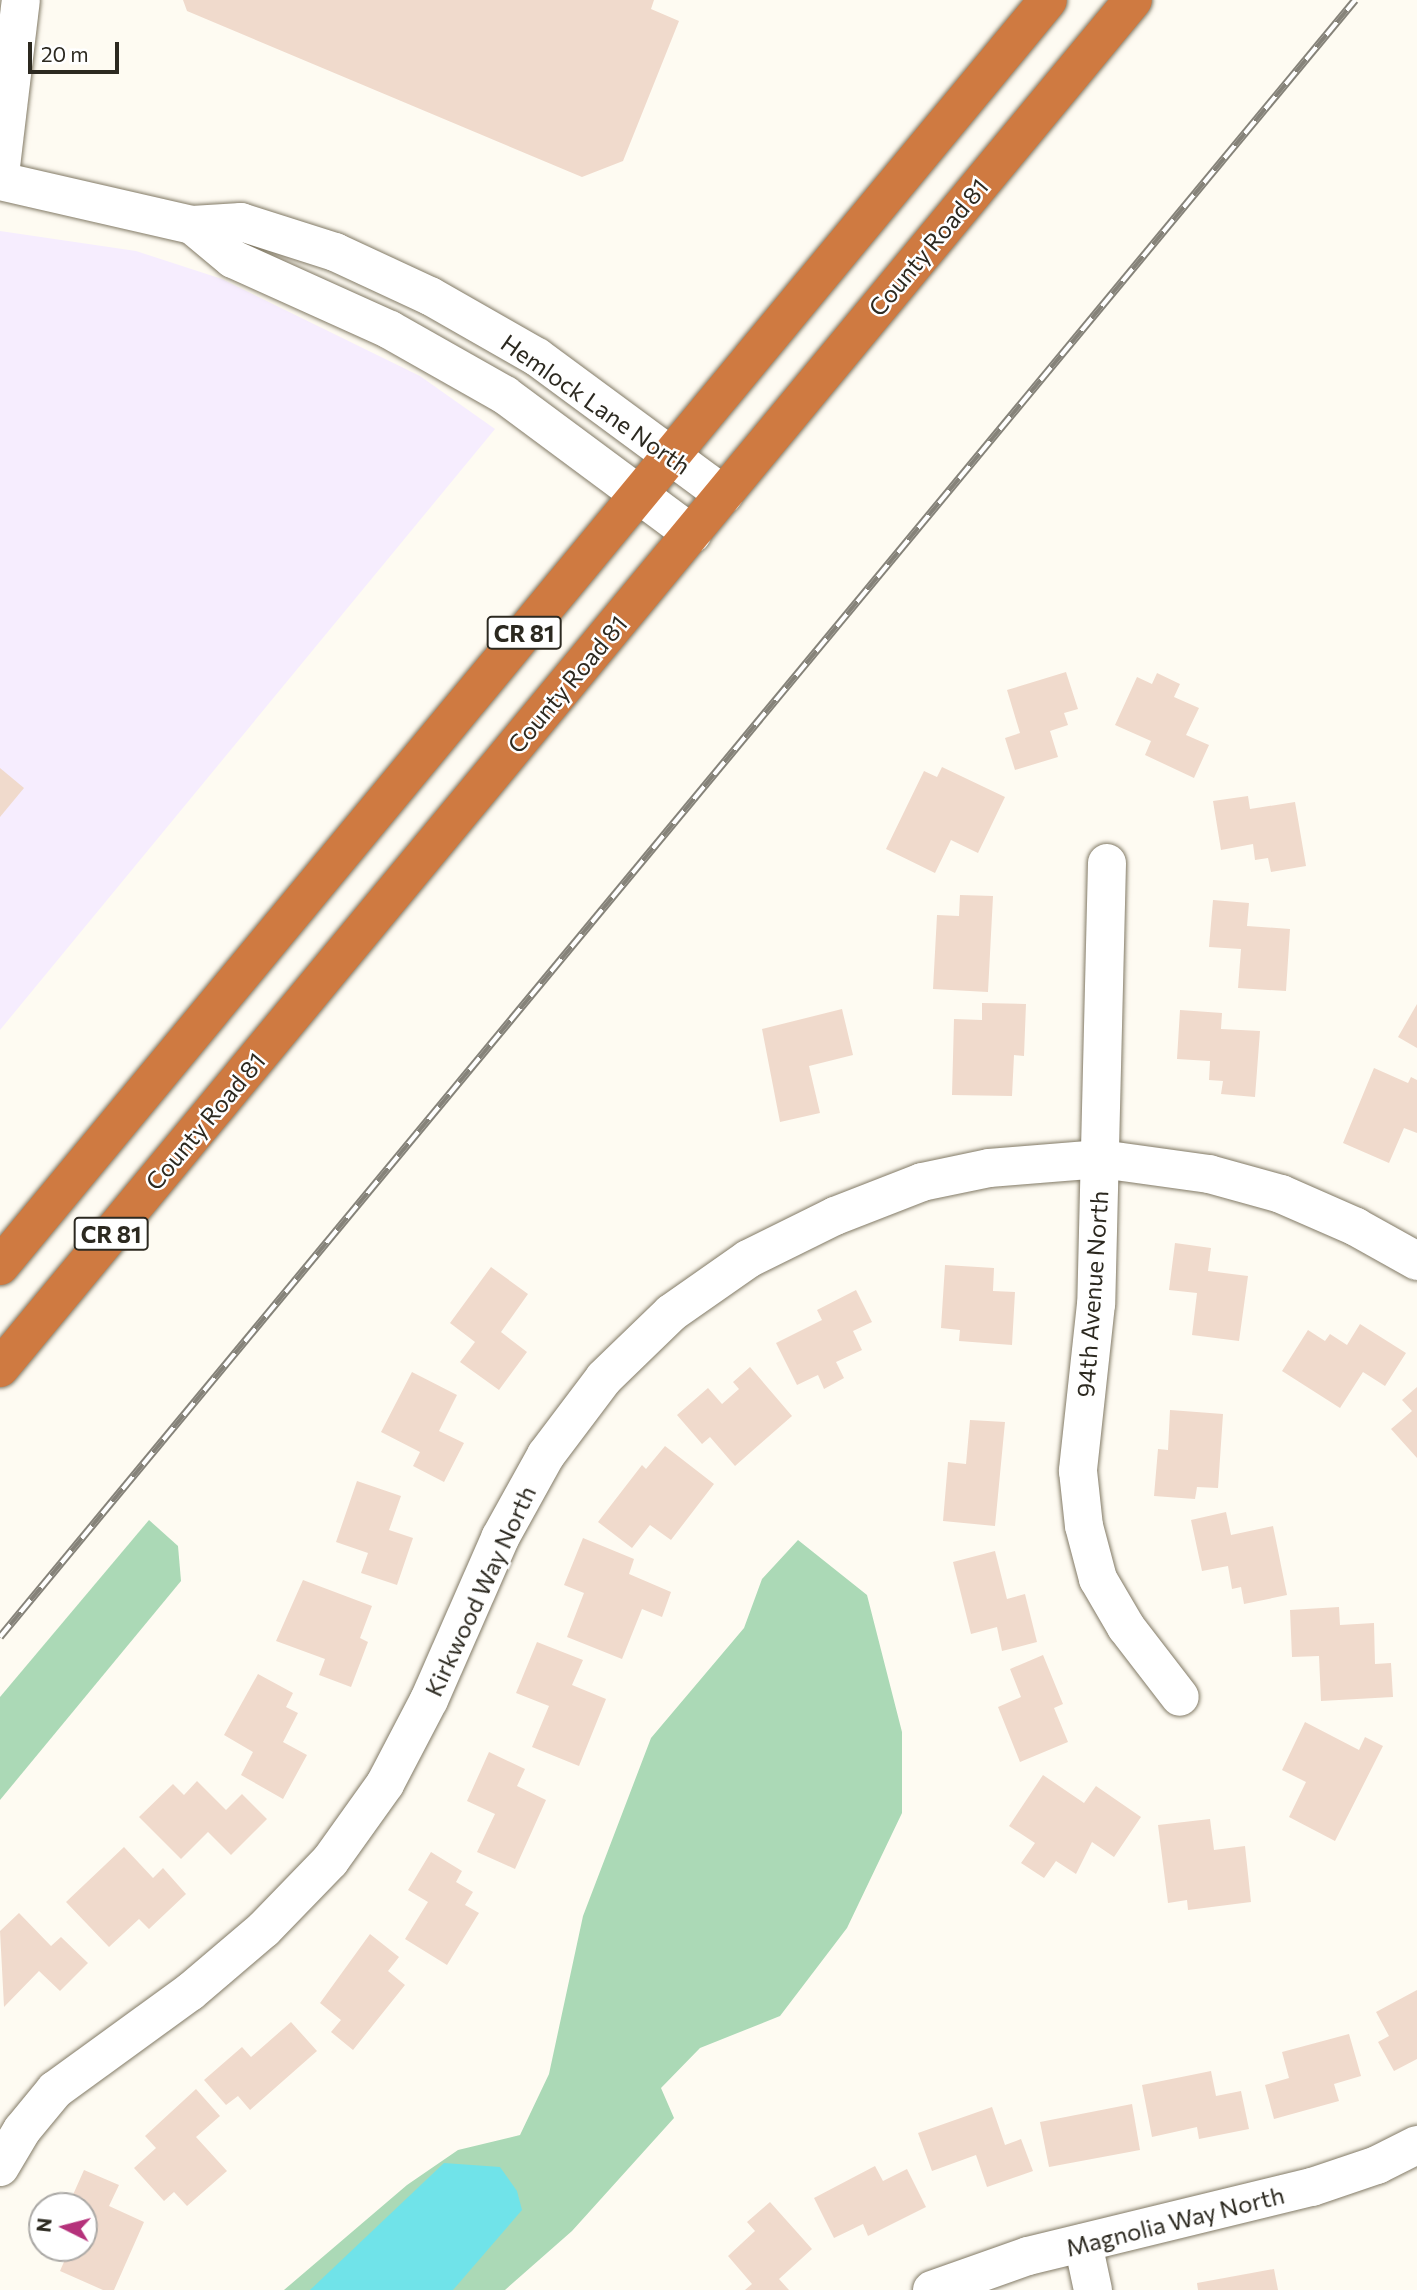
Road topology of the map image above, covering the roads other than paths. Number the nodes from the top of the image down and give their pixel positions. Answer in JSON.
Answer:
{"nodes":[{"id":1,"x":21,"y":0,"type":"edge"},
{"id":2,"x":1048,"y":0,"type":"edge"},
{"id":3,"x":1133,"y":0,"type":"edge"},
{"id":4,"x":0,"y":175,"type":"edge"},
{"id":5,"x":0,"y":181,"type":"edge"},
{"id":6,"x":192,"y":225,"type":"junction"},
{"id":7,"x":671,"y":456,"type":"junction"},
{"id":8,"x":640,"y":492,"type":"junction"},
{"id":9,"x":724,"y":495,"type":"junction"},
{"id":10,"x":692,"y":534,"type":"junction"},
{"id":11,"x":1107,"y":863,"type":"dead end"},
{"id":12,"x":1101,"y":1159,"type":"junction"},
{"id":13,"x":1417,"y":1261,"type":"edge"},
{"id":14,"x":0,"y":1266,"type":"edge"},
{"id":15,"x":0,"y":1368,"type":"edge"},
{"id":16,"x":1180,"y":1697,"type":"dead end"},
{"id":17,"x":1417,"y":2145,"type":"edge"},
{"id":18,"x":0,"y":2167,"type":"edge"},
{"id":19,"x":1083,"y":2243,"type":"junction"},
{"id":20,"x":932,"y":2290,"type":"edge"},
{"id":21,"x":1093,"y":2290,"type":"edge"}],
"edges":[{"from":1,"to":4,"type":"street"},
{"from":2,"to":7,"type":"highway","number":"CR 81"},
{"from":3,"to":9,"type":"highway","name":"County Road 81","number":"CR 81"},
{"from":5,"to":6,"type":"street","name":"Hemlock Lane North"},
{"from":6,"to":7,"type":"street","name":"Hemlock Lane North"},
{"from":6,"to":8,"type":"street","name":"Hemlock Lane North"},
{"from":7,"to":8,"type":"highway","number":"CR 81"},
{"from":7,"to":9,"type":"street","name":"Hemlock Lane North"},
{"from":8,"to":10,"type":"street","name":"Hemlock Lane North"},
{"from":8,"to":14,"type":"highway","number":"CR 81"},
{"from":9,"to":10,"type":"highway","name":"County Road 81","number":"CR 81"},
{"from":10,"to":15,"type":"highway","name":"County Road 81","number":"CR 81"},
{"from":11,"to":12,"type":"street","name":"94th Avenue North"},
{"from":12,"to":13,"type":"street","name":"Kirkwood Way North"},
{"from":12,"to":16,"type":"street","name":"94th Avenue North"},
{"from":12,"to":18,"type":"street","name":"Kirkwood Way North"},
{"from":17,"to":19,"type":"street","name":"Magnolia Way North"},
{"from":19,"to":20,"type":"street","name":"Magnolia Way North"},
{"from":19,"to":21,"type":"street"}]}
